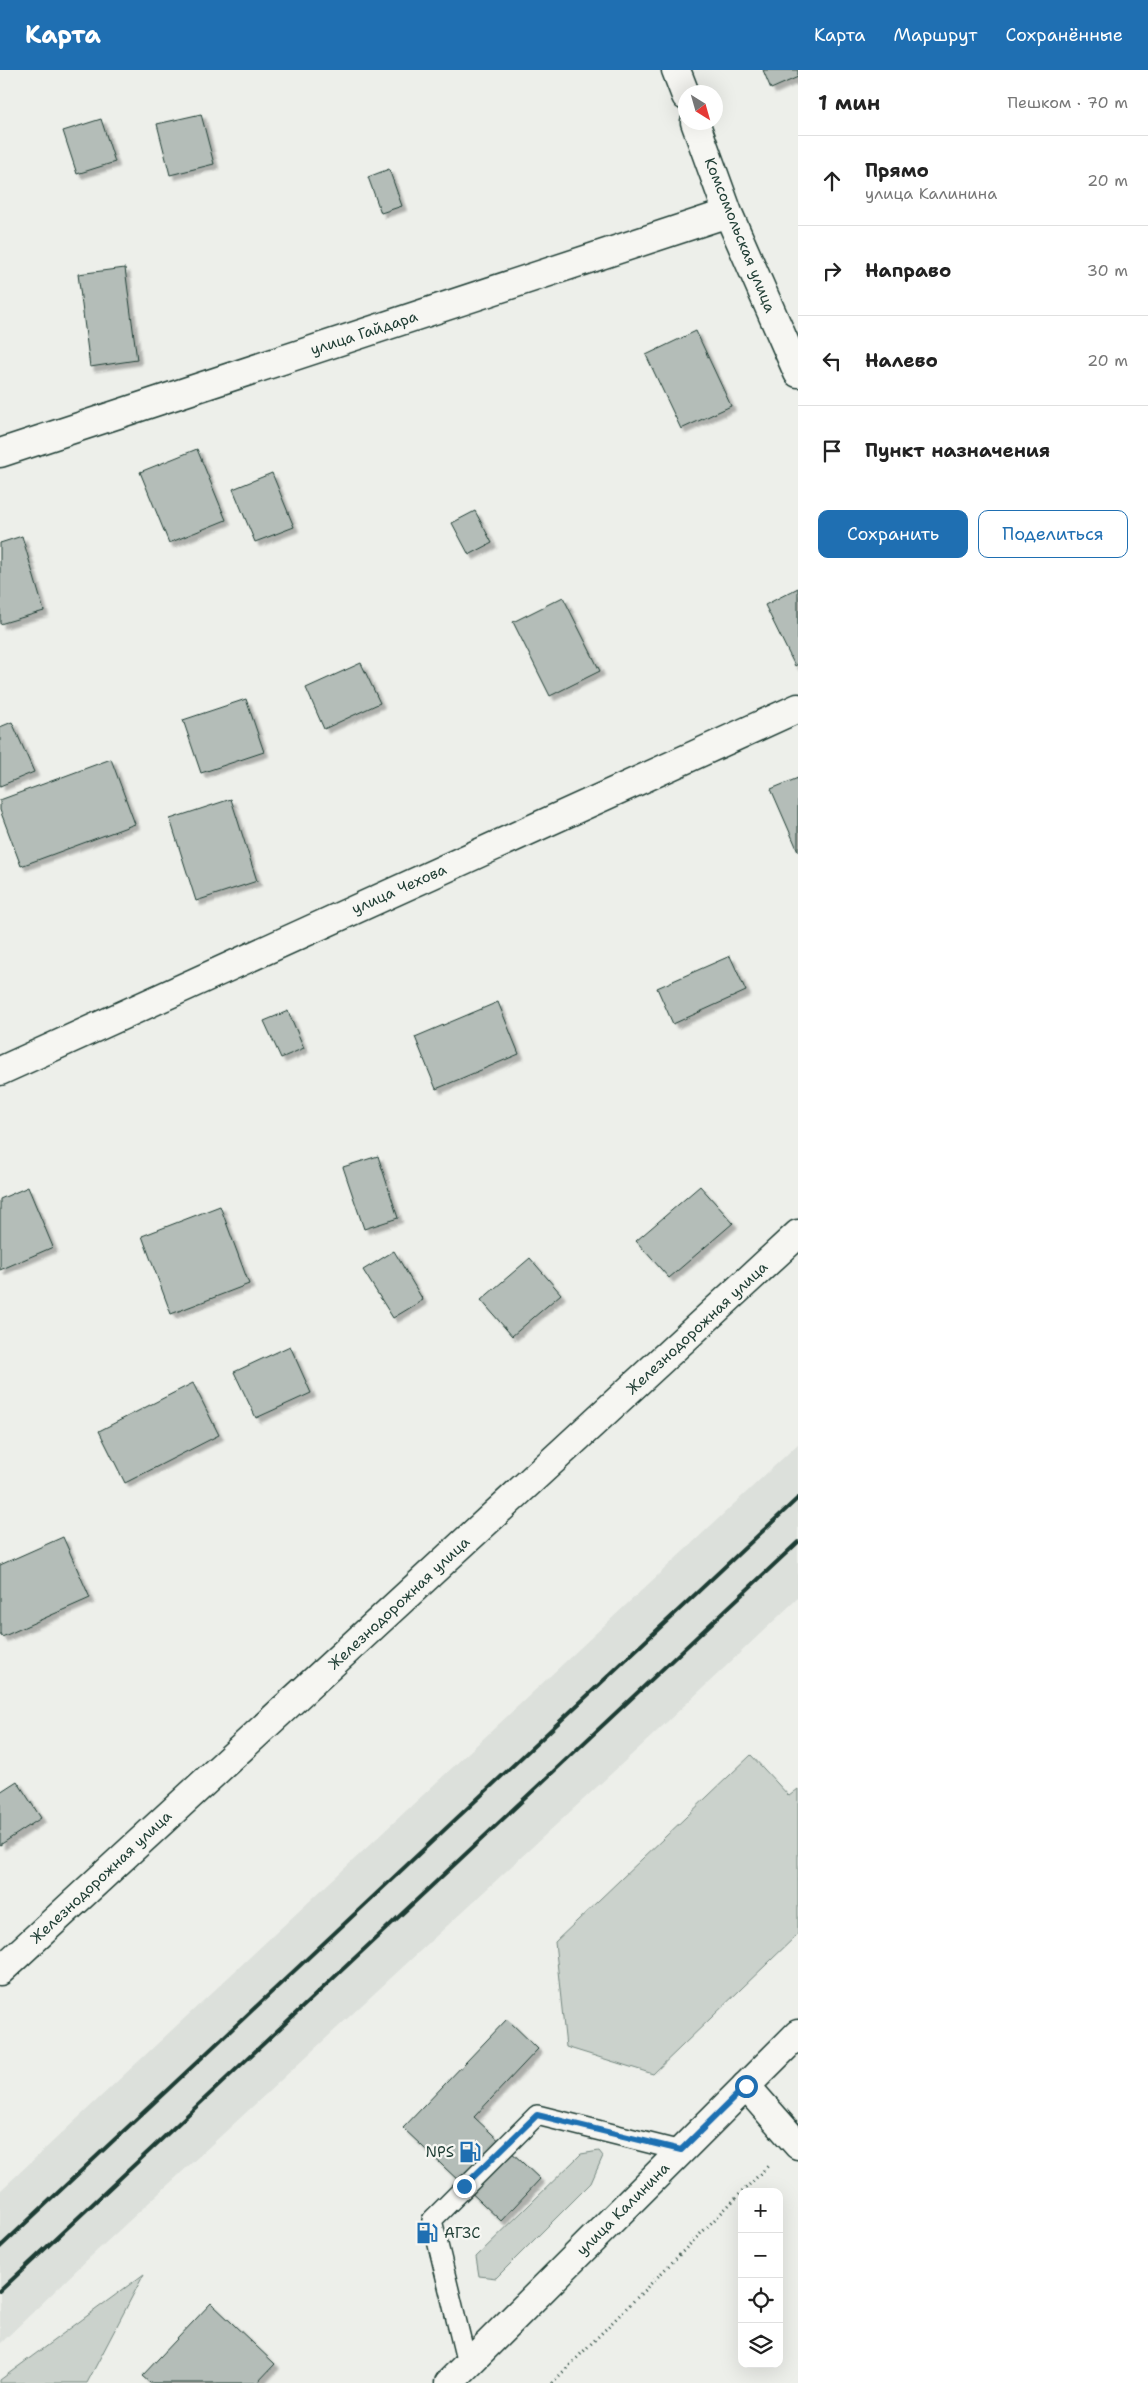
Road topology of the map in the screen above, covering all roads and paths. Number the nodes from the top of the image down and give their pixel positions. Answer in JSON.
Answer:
{"nodes":[{"id":1,"x":676,"y":70,"type":"edge"},
{"id":2,"x":682,"y":85,"type":"edge"},
{"id":3,"x":698,"y":130,"type":"edge"},
{"id":4,"x":728,"y":213,"type":"junction"},
{"id":5,"x":798,"y":374,"type":"edge"},
{"id":6,"x":0,"y":453,"type":"edge"},
{"id":7,"x":798,"y":708,"type":"edge"},
{"id":8,"x":0,"y":1071,"type":"edge"},
{"id":9,"x":798,"y":1234,"type":"edge"},
{"id":10,"x":0,"y":1971,"type":"edge"},
{"id":11,"x":798,"y":2034,"type":"edge"},
{"id":12,"x":746,"y":2086,"type":"junction"},
{"id":13,"x":798,"y":2145,"type":"edge"},
{"id":14,"x":681,"y":2150,"type":"junction"},
{"id":15,"x":738,"y":2196,"type":"edge"},
{"id":16,"x":458,"y":2374,"type":"edge"},
{"id":17,"x":552,"y":2383,"type":"edge"}],
"edges":[{"from":1,"to":2,"type":"street"},
{"from":3,"to":4,"type":"street","name":"Комсомольская улица"},
{"from":4,"to":5,"type":"street","name":"Комсомольская улица"},
{"from":4,"to":6,"type":"street","name":"улица Гайдара"},
{"from":7,"to":8,"type":"street","name":"улица Чехова"},
{"from":9,"to":10,"type":"street","name":"Железнодорожная улица"},
{"from":11,"to":12,"type":"street","name":"улица Калинина"},
{"from":12,"to":13,"type":"street"},
{"from":12,"to":14,"type":"street","name":"улица Калинина"},
{"from":14,"to":16,"type":"street","name":"улица Калинина"},
{"from":14,"to":16,"type":"lane"},
{"from":15,"to":17,"type":"path"}]}
